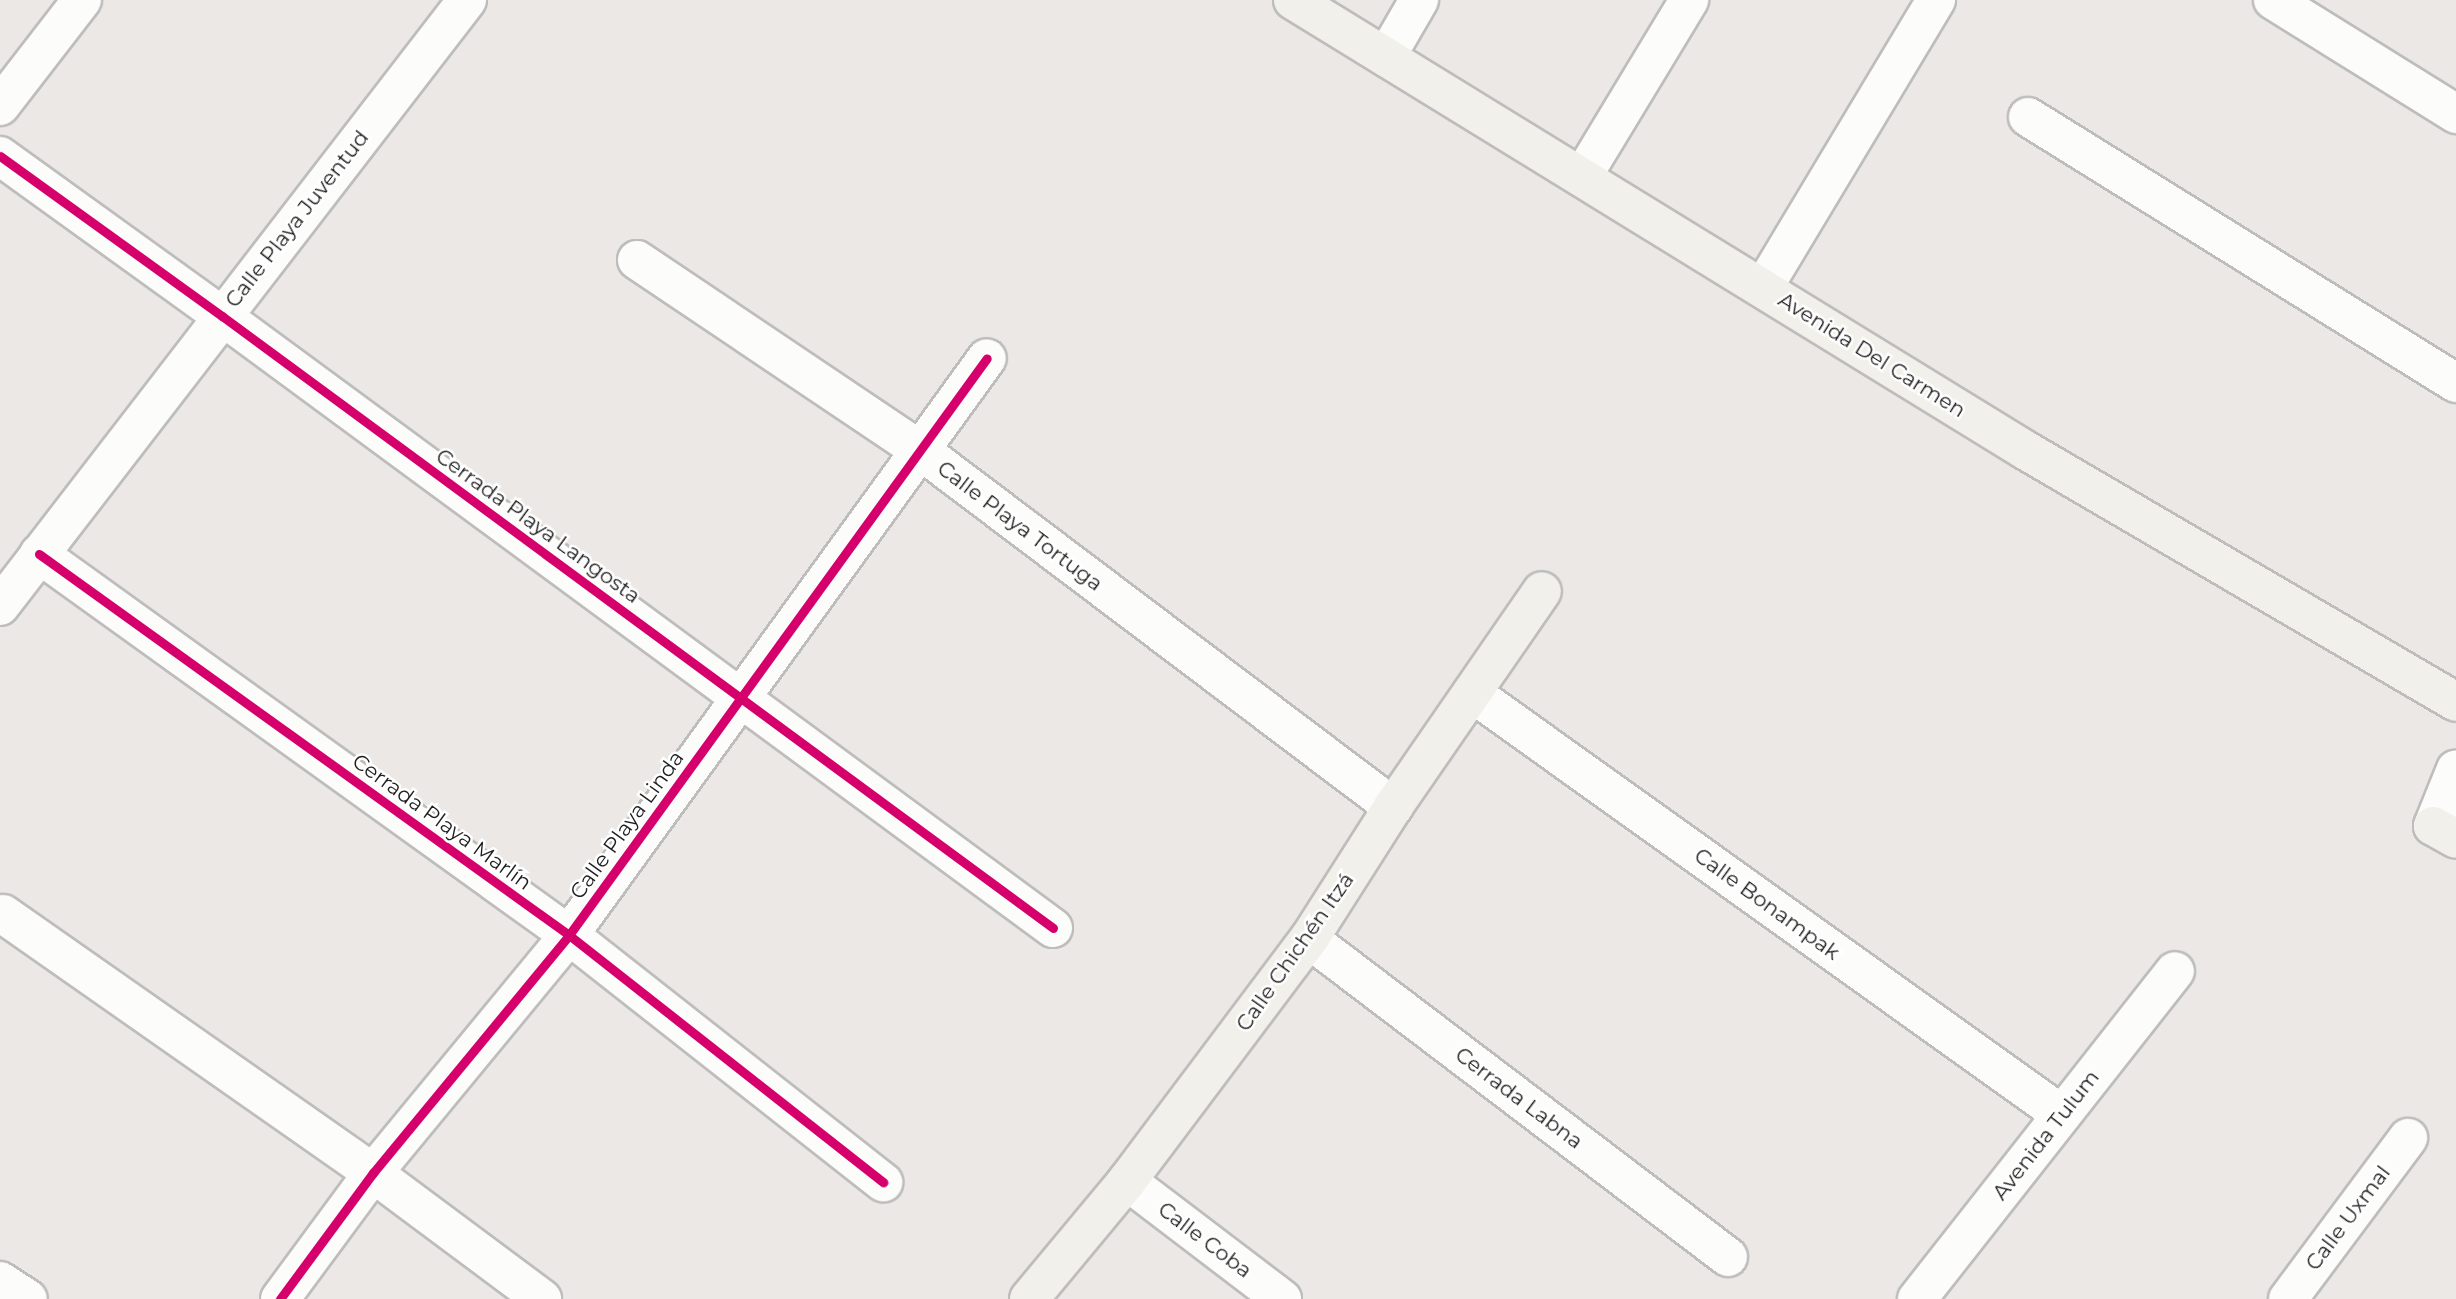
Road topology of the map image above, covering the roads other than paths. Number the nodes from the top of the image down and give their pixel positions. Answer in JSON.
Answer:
{"nodes":[{"id":1,"x":82,"y":0,"type":"edge"},
{"id":2,"x":467,"y":0,"type":"edge"},
{"id":3,"x":1293,"y":0,"type":"edge"},
{"id":4,"x":1419,"y":0,"type":"edge"},
{"id":5,"x":1689,"y":0,"type":"edge"},
{"id":6,"x":1936,"y":0,"type":"edge"},
{"id":7,"x":2273,"y":0,"type":"edge"},
{"id":8,"x":1386,"y":57,"type":"junction"},
{"id":9,"x":0,"y":106,"type":"edge"},
{"id":10,"x":2456,"y":114,"type":"edge"},
{"id":11,"x":2028,"y":117,"type":"dead end"},
{"id":12,"x":0,"y":156,"type":"edge"},
{"id":13,"x":1582,"y":177,"type":"junction"},
{"id":14,"x":637,"y":260,"type":"dead end"},
{"id":15,"x":1763,"y":288,"type":"junction"},
{"id":16,"x":222,"y":316,"type":"junction"},
{"id":17,"x":987,"y":358,"type":"dead end"},
{"id":18,"x":2456,"y":383,"type":"edge"},
{"id":19,"x":920,"y":450,"type":"junction"},
{"id":20,"x":39,"y":554,"type":"junction"},
{"id":21,"x":1542,"y":592,"type":"dead end"},
{"id":22,"x":0,"y":606,"type":"edge"},
{"id":23,"x":1472,"y":692,"type":"junction"},
{"id":24,"x":742,"y":697,"type":"junction"},
{"id":25,"x":2456,"y":702,"type":"edge"},
{"id":26,"x":2456,"y":769,"type":"edge"},
{"id":27,"x":1393,"y":807,"type":"junction"},
{"id":28,"x":2445,"y":832,"type":"edge"},
{"id":29,"x":3,"y":914,"type":"dead end"},
{"id":30,"x":1053,"y":928,"type":"dead end"},
{"id":31,"x":569,"y":935,"type":"junction"},
{"id":32,"x":1310,"y":939,"type":"junction"},
{"id":33,"x":2175,"y":971,"type":"dead end"},
{"id":34,"x":2062,"y":1115,"type":"junction"},
{"id":35,"x":2408,"y":1138,"type":"dead end"},
{"id":36,"x":373,"y":1173,"type":"junction"},
{"id":37,"x":883,"y":1181,"type":"dead end"},
{"id":38,"x":1127,"y":1181,"type":"junction"},
{"id":39,"x":1728,"y":1257,"type":"dead end"},
{"id":40,"x":0,"y":1281,"type":"edge"},
{"id":41,"x":28,"y":1299,"type":"edge"},
{"id":42,"x":280,"y":1299,"type":"edge"},
{"id":43,"x":542,"y":1299,"type":"edge"},
{"id":44,"x":1029,"y":1299,"type":"edge"},
{"id":45,"x":1282,"y":1299,"type":"edge"},
{"id":46,"x":1917,"y":1299,"type":"edge"},
{"id":47,"x":2288,"y":1299,"type":"edge"}],
"edges":[{"from":1,"to":9,"type":"street"},
{"from":2,"to":16,"type":"street","name":"Calle Playa Juventud"},
{"from":3,"to":8,"type":"main road","name":"Avenida Del Carmen"},
{"from":4,"to":8,"type":"street"},
{"from":5,"to":13,"type":"street"},
{"from":6,"to":15,"type":"street"},
{"from":7,"to":10,"type":"street"},
{"from":8,"to":13,"type":"main road","name":"Avenida Del Carmen"},
{"from":11,"to":18,"type":"street"},
{"from":12,"to":16,"type":"street","name":"Cerrada Playa Langosta"},
{"from":13,"to":15,"type":"main road","name":"Avenida Del Carmen"},
{"from":14,"to":19,"type":"street","name":"Calle Playa Tortuga"},
{"from":15,"to":25,"type":"main road","name":"Avenida Del Carmen"},
{"from":16,"to":20,"type":"street","name":"Calle Playa Juventud"},
{"from":16,"to":24,"type":"street","name":"Cerrada Playa Langosta"},
{"from":17,"to":19,"type":"street","name":"Calle Playa Linda"},
{"from":19,"to":24,"type":"street","name":"Calle Playa Linda"},
{"from":19,"to":27,"type":"street","name":"Calle Playa Tortuga"},
{"from":20,"to":22,"type":"street","name":"Calle Playa Juventud"},
{"from":20,"to":31,"type":"street","name":"Cerrada Playa Marlín"},
{"from":21,"to":23,"type":"main road","name":"Calle Chichén Itzá"},
{"from":23,"to":27,"type":"main road","name":"Calle Chichén Itzá"},
{"from":23,"to":34,"type":"street","name":"Calle Bonampak"},
{"from":24,"to":30,"type":"street","name":"Cerrada Playa Langosta"},
{"from":24,"to":31,"type":"street","name":"Calle Playa Linda"},
{"from":26,"to":28,"type":"street"},
{"from":27,"to":32,"type":"main road","name":"Calle Chichén Itzá"},
{"from":29,"to":36,"type":"street"},
{"from":31,"to":36,"type":"street","name":"Calle Playa Linda"},
{"from":31,"to":37,"type":"street","name":"Cerrada Playa Marlín"},
{"from":32,"to":38,"type":"main road","name":"Calle Chichén Itzá"},
{"from":32,"to":39,"type":"street","name":"Cerrada Labna"},
{"from":33,"to":34,"type":"street","name":"Avenida Tulum"},
{"from":34,"to":46,"type":"street","name":"Avenida Tulum"},
{"from":35,"to":47,"type":"street","name":"Calle Uxmal"},
{"from":36,"to":42,"type":"street","name":"Calle Playa Linda"},
{"from":36,"to":43,"type":"street"},
{"from":38,"to":44,"type":"main road","name":"Calle Chichén Itzá"},
{"from":38,"to":45,"type":"street","name":"Calle Coba"},
{"from":40,"to":41,"type":"street"}]}
